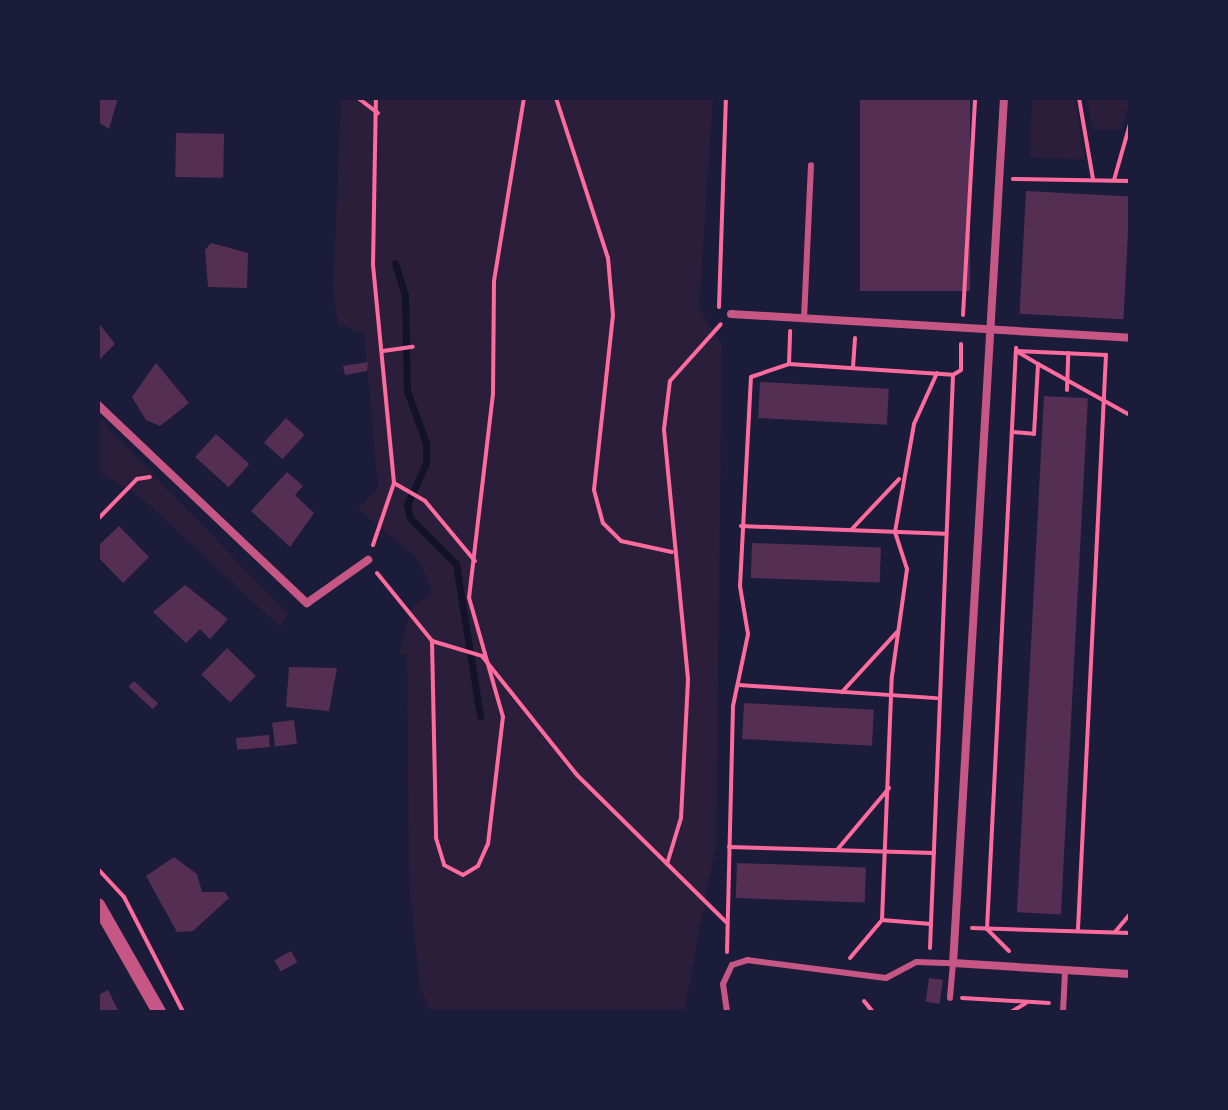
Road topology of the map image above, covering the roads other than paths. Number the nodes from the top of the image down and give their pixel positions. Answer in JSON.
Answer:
{"nodes":[{"id":1,"x":1004,"y":98,"type":"edge"},
{"id":2,"x":811,"y":165,"type":"dead end"},
{"id":3,"x":731,"y":314,"type":"road end"},
{"id":4,"x":804,"y":319,"type":"junction"},
{"id":5,"x":987,"y":331,"type":"junction"},
{"id":6,"x":1130,"y":338,"type":"edge"},
{"id":7,"x":98,"y":405,"type":"edge"},
{"id":8,"x":368,"y":560,"type":"road end"},
{"id":9,"x":98,"y":905,"type":"edge"},
{"id":10,"x":953,"y":963,"type":"junction"},
{"id":11,"x":1065,"y":972,"type":"junction"},
{"id":12,"x":1130,"y":974,"type":"edge"},
{"id":13,"x":950,"y":998,"type":"road end"},
{"id":14,"x":159,"y":1012,"type":"edge"},
{"id":15,"x":727,"y":1012,"type":"edge"},
{"id":16,"x":1063,"y":1012,"type":"edge"}],
"edges":[{"from":1,"to":5,"type":"street"},
{"from":2,"to":4,"type":"lane"},
{"from":3,"to":4,"type":"street"},
{"from":4,"to":5,"type":"street"},
{"from":5,"to":6,"type":"street"},
{"from":5,"to":10,"type":"street"},
{"from":7,"to":8,"type":"street"},
{"from":9,"to":14,"type":"street"},
{"from":10,"to":11,"type":"street"},
{"from":10,"to":13,"type":"lane"},
{"from":10,"to":15,"type":"lane"},
{"from":11,"to":12,"type":"street"},
{"from":11,"to":16,"type":"lane"}]}
